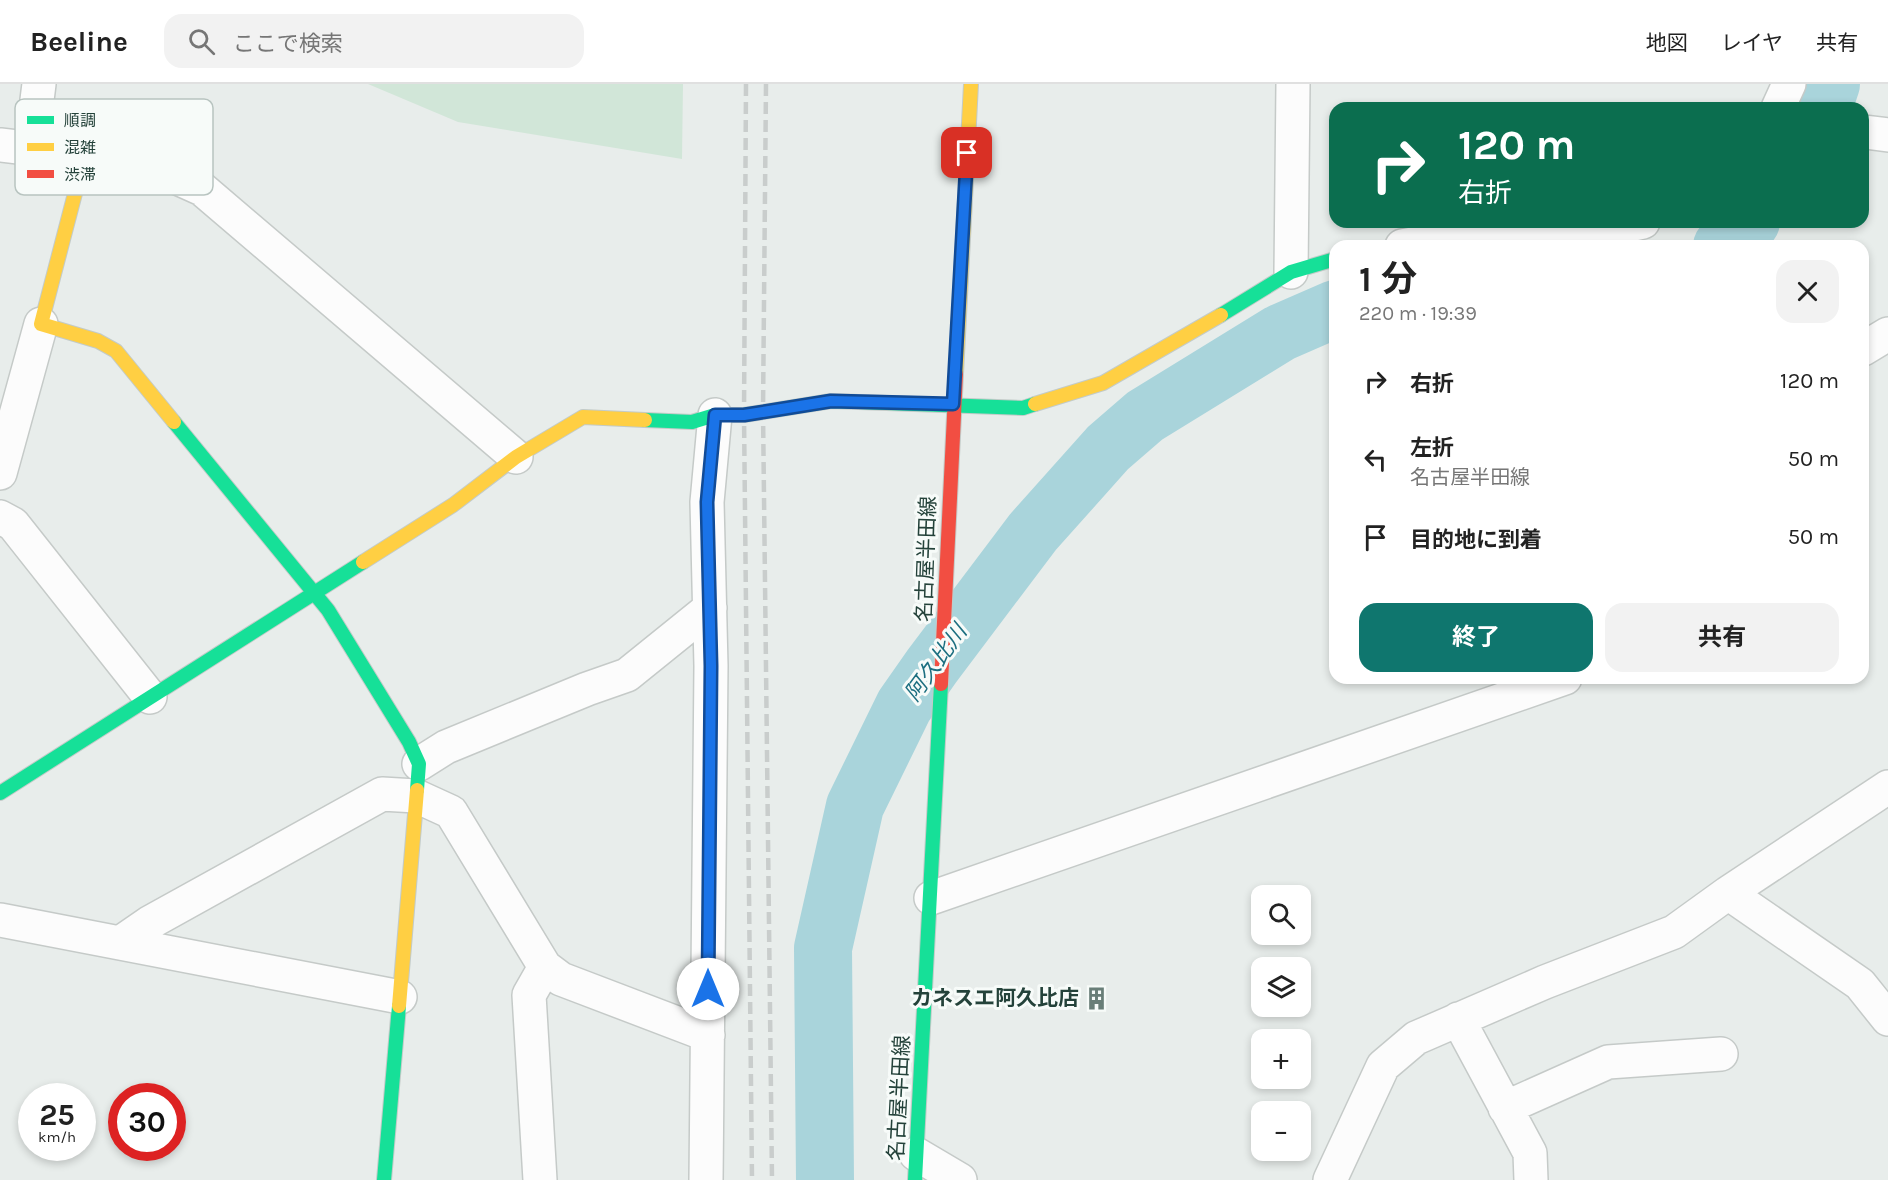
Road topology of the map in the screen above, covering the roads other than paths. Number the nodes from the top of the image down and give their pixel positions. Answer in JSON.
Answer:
{"nodes":[{"id":1,"x":39,"y":84,"type":"edge"},
{"id":2,"x":971,"y":84,"type":"edge"},
{"id":3,"x":1293,"y":84,"type":"edge"},
{"id":4,"x":1789,"y":84,"type":"edge"},
{"id":5,"x":33,"y":99,"type":"edge"},
{"id":6,"x":1781,"y":102,"type":"edge"},
{"id":7,"x":75,"y":195,"type":"edge"},
{"id":8,"x":209,"y":195,"type":"edge"},
{"id":9,"x":1615,"y":228,"type":"edge"},
{"id":10,"x":1434,"y":240,"type":"edge"},
{"id":11,"x":1329,"y":261,"type":"edge"},
{"id":12,"x":1291,"y":272,"type":"junction"},
{"id":13,"x":41,"y":324,"type":"junction"},
{"id":14,"x":953,"y":404,"type":"junction"},
{"id":15,"x":715,"y":415,"type":"junction"},
{"id":16,"x":516,"y":457,"type":"junction"},
{"id":17,"x":0,"y":473,"type":"edge"},
{"id":18,"x":0,"y":517,"type":"edge"},
{"id":19,"x":314,"y":593,"type":"junction"},
{"id":20,"x":710,"y":608,"type":"junction"},
{"id":21,"x":1548,"y":684,"type":"edge"},
{"id":22,"x":150,"y":697,"type":"junction"},
{"id":23,"x":418,"y":780,"type":"junction"},
{"id":24,"x":1888,"y":787,"type":"edge"},
{"id":25,"x":0,"y":793,"type":"edge"},
{"id":26,"x":1728,"y":893,"type":"junction"},
{"id":27,"x":931,"y":898,"type":"junction"},
{"id":28,"x":0,"y":920,"type":"edge"},
{"id":29,"x":120,"y":943,"type":"junction"},
{"id":30,"x":545,"y":967,"type":"junction"},
{"id":31,"x":400,"y":997,"type":"junction"},
{"id":32,"x":1458,"y":1019,"type":"junction"},
{"id":33,"x":1888,"y":1019,"type":"edge"},
{"id":34,"x":708,"y":1035,"type":"junction"},
{"id":35,"x":1721,"y":1054,"type":"dead end"},
{"id":36,"x":1505,"y":1108,"type":"junction"},
{"id":37,"x":916,"y":1167,"type":"edge"},
{"id":38,"x":384,"y":1180,"type":"edge"},
{"id":39,"x":540,"y":1180,"type":"edge"},
{"id":40,"x":706,"y":1180,"type":"edge"},
{"id":41,"x":960,"y":1180,"type":"edge"},
{"id":42,"x":1330,"y":1180,"type":"edge"},
{"id":43,"x":1531,"y":1180,"type":"edge"}],
"edges":[{"from":1,"to":5,"type":"street"},
{"from":2,"to":14,"type":"street","name":"名古屋半田線"},
{"from":3,"to":12,"type":"street"},
{"from":4,"to":6,"type":"street"},
{"from":7,"to":13,"type":"street"},
{"from":8,"to":16,"type":"street"},
{"from":9,"to":10,"type":"street"},
{"from":11,"to":12,"type":"street"},
{"from":12,"to":14,"type":"street"},
{"from":13,"to":17,"type":"street"},
{"from":13,"to":19,"type":"street"},
{"from":14,"to":15,"type":"street"},
{"from":14,"to":27,"type":"street","name":"名古屋半田線"},
{"from":15,"to":16,"type":"street"},
{"from":15,"to":20,"type":"street"},
{"from":16,"to":19,"type":"street"},
{"from":18,"to":22,"type":"street"},
{"from":19,"to":22,"type":"street"},
{"from":19,"to":23,"type":"street"},
{"from":20,"to":23,"type":"street"},
{"from":20,"to":34,"type":"street"},
{"from":21,"to":27,"type":"street"},
{"from":22,"to":25,"type":"street"},
{"from":23,"to":29,"type":"street"},
{"from":23,"to":30,"type":"street"},
{"from":23,"to":31,"type":"street"},
{"from":24,"to":26,"type":"street"},
{"from":26,"to":32,"type":"street"},
{"from":26,"to":33,"type":"street"},
{"from":27,"to":37,"type":"street","name":"名古屋半田線"},
{"from":28,"to":29,"type":"street"},
{"from":29,"to":31,"type":"street"},
{"from":30,"to":34,"type":"street"},
{"from":30,"to":39,"type":"street"},
{"from":31,"to":38,"type":"street"},
{"from":32,"to":36,"type":"street"},
{"from":32,"to":42,"type":"street"},
{"from":34,"to":40,"type":"street"},
{"from":35,"to":36,"type":"street"},
{"from":36,"to":43,"type":"street"},
{"from":37,"to":41,"type":"street"}]}
